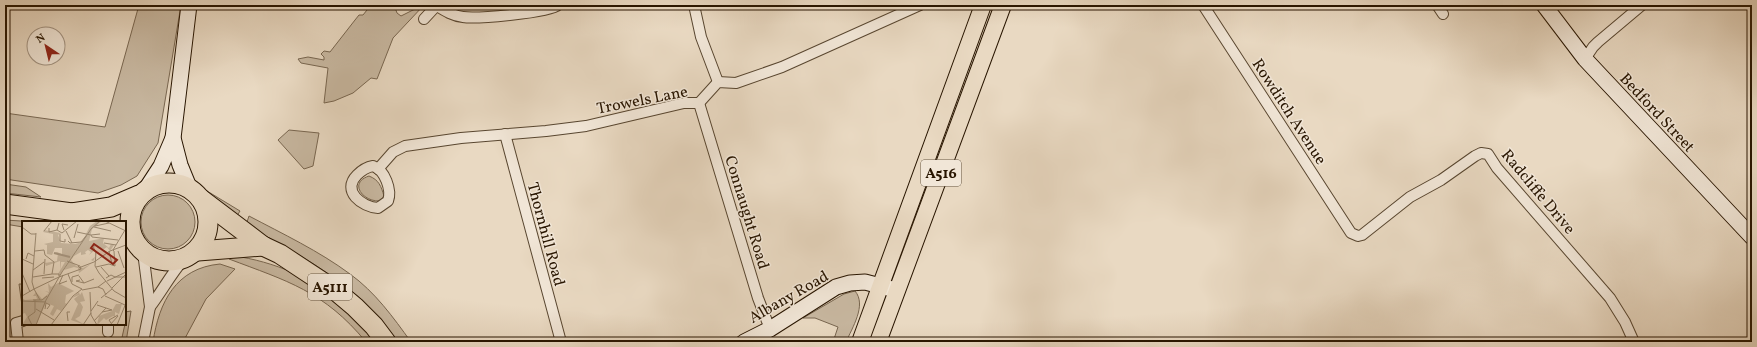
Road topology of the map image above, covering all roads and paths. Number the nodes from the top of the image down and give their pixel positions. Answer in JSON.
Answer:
{"nodes":[{"id":1,"x":190,"y":5,"type":"edge"},
{"id":2,"x":558,"y":5,"type":"edge"},
{"id":3,"x":694,"y":5,"type":"edge"},
{"id":4,"x":920,"y":5,"type":"edge"},
{"id":5,"x":983,"y":5,"type":"edge"},
{"id":6,"x":1003,"y":5,"type":"edge"},
{"id":7,"x":1203,"y":5,"type":"edge"},
{"id":8,"x":1437,"y":5,"type":"edge"},
{"id":9,"x":1544,"y":5,"type":"edge"},
{"id":10,"x":1642,"y":5,"type":"edge"},
{"id":11,"x":437,"y":6,"type":"edge"},
{"id":12,"x":1443,"y":14,"type":"dead end"},
{"id":13,"x":424,"y":19,"type":"dead end"},
{"id":14,"x":1585,"y":60,"type":"junction"},
{"id":15,"x":718,"y":82,"type":"junction"},
{"id":16,"x":698,"y":103,"type":"junction"},
{"id":17,"x":505,"y":134,"type":"junction"},
{"id":18,"x":173,"y":138,"type":"junction"},
{"id":19,"x":378,"y":168,"type":"dead end"},
{"id":20,"x":143,"y":192,"type":"junction"},
{"id":21,"x":195,"y":193,"type":"junction"},
{"id":22,"x":5,"y":204,"type":"edge"},
{"id":23,"x":80,"y":218,"type":"edge"},
{"id":24,"x":1351,"y":233,"type":"joint"},
{"id":25,"x":1751,"y":234,"type":"edge"},
{"id":26,"x":134,"y":245,"type":"edge"},
{"id":27,"x":263,"y":246,"type":"junction"},
{"id":28,"x":191,"y":255,"type":"junction"},
{"id":29,"x":880,"y":286,"type":"junction"},
{"id":30,"x":897,"y":291,"type":"junction"},
{"id":31,"x":150,"y":307,"type":"junction"},
{"id":32,"x":22,"y":321,"type":"edge"},
{"id":33,"x":770,"y":328,"type":"junction"},
{"id":34,"x":18,"y":342,"type":"edge"},
{"id":35,"x":143,"y":342,"type":"edge"},
{"id":36,"x":386,"y":342,"type":"edge"},
{"id":37,"x":561,"y":342,"type":"edge"},
{"id":38,"x":744,"y":342,"type":"edge"},
{"id":39,"x":860,"y":342,"type":"edge"},
{"id":40,"x":878,"y":342,"type":"edge"},
{"id":41,"x":1634,"y":342,"type":"edge"}],
"edges":[{"from":1,"to":18,"type":"street"},
{"from":2,"to":11,"type":"street"},
{"from":3,"to":15,"type":"street"},
{"from":4,"to":15,"type":"street"},
{"from":5,"to":29,"type":"main road","number":"A516"},
{"from":6,"to":30,"type":"main road","number":"A516"},
{"from":7,"to":24,"type":"street","name":"Rowditch Avenue"},
{"from":8,"to":12,"type":"street"},
{"from":9,"to":14,"type":"street","name":"Bedford Street"},
{"from":10,"to":14,"type":"street"},
{"from":11,"to":13,"type":"street"},
{"from":14,"to":25,"type":"street","name":"Bedford Street"},
{"from":15,"to":16,"type":"street","name":"Trowels Lane"},
{"from":16,"to":17,"type":"street","name":"Trowels Lane"},
{"from":16,"to":33,"type":"street","name":"Connaught Road"},
{"from":17,"to":19,"type":"street","name":"Trowels Lane"},
{"from":17,"to":37,"type":"street","name":"Thornhill Road"},
{"from":18,"to":20,"type":"street"},
{"from":18,"to":21,"type":"street"},
{"from":20,"to":21,"type":"highway","number":"A5111"},
{"from":20,"to":23,"type":"highway","number":"A5111"},
{"from":20,"to":26,"type":"highway"},
{"from":21,"to":27,"type":"highway","number":"A5111"},
{"from":21,"to":28,"type":"highway"},
{"from":22,"to":23,"type":"highway","number":"A5111"},
{"from":24,"to":41,"type":"street","name":"Radcliffe Drive"},
{"from":26,"to":28,"type":"highway"},
{"from":26,"to":31,"type":"street"},
{"from":27,"to":28,"type":"highway"},
{"from":27,"to":36,"type":"highway","number":"A5111"},
{"from":28,"to":31,"type":"street"},
{"from":29,"to":30,"type":"street","name":"Albany Road"},
{"from":29,"to":33,"type":"street","name":"Albany Road"},
{"from":29,"to":39,"type":"main road","number":"A516"},
{"from":30,"to":40,"type":"main road","number":"A516"},
{"from":31,"to":35,"type":"street"},
{"from":32,"to":34,"type":"street"},
{"from":33,"to":38,"type":"street","name":"Albany Road"}]}
